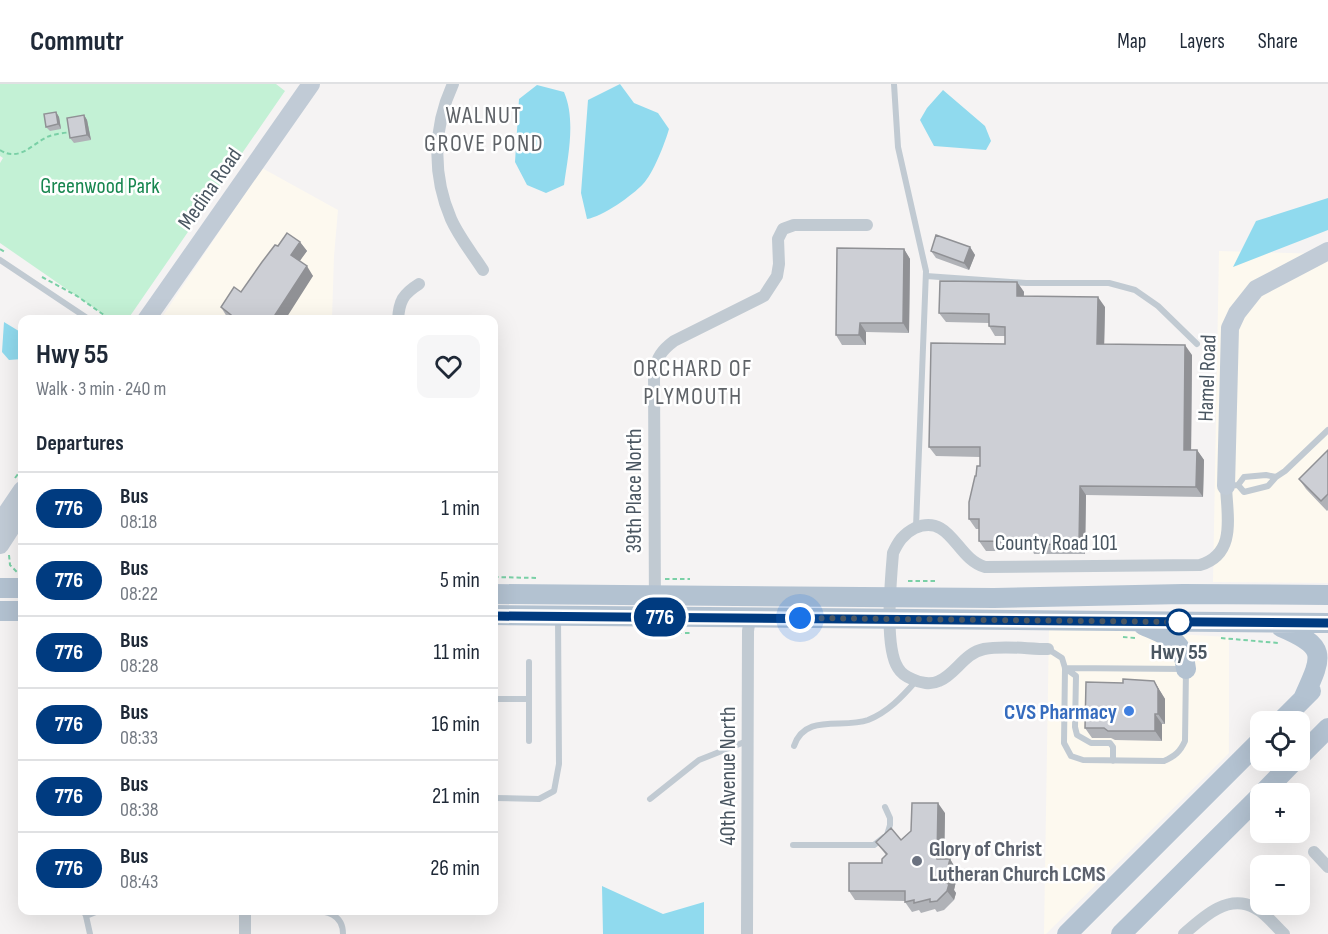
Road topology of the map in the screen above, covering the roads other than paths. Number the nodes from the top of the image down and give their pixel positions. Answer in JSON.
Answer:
{"nodes":[{"id":1,"x":311,"y":84,"type":"edge"},
{"id":2,"x":453,"y":84,"type":"edge"},
{"id":3,"x":894,"y":84,"type":"edge"},
{"id":4,"x":867,"y":225,"type":"dead end"},
{"id":5,"x":1328,"y":251,"type":"edge"},
{"id":6,"x":0,"y":260,"type":"edge"},
{"id":7,"x":483,"y":270,"type":"dead end"},
{"id":8,"x":926,"y":276,"type":"junction"},
{"id":9,"x":418,"y":284,"type":"dead end"},
{"id":10,"x":82,"y":315,"type":"edge"},
{"id":11,"x":149,"y":315,"type":"edge"},
{"id":12,"x":398,"y":315,"type":"edge"},
{"id":13,"x":1197,"y":344,"type":"dead end"},
{"id":14,"x":1328,"y":430,"type":"edge"},
{"id":15,"x":1276,"y":477,"type":"junction"},
{"id":16,"x":1232,"y":485,"type":"junction"},
{"id":17,"x":18,"y":496,"type":"edge"},
{"id":18,"x":18,"y":517,"type":"edge"},
{"id":19,"x":0,"y":522,"type":"edge"},
{"id":20,"x":915,"y":528,"type":"junction"},
{"id":21,"x":0,"y":545,"type":"edge"},
{"id":22,"x":0,"y":588,"type":"edge"},
{"id":23,"x":18,"y":588,"type":"edge"},
{"id":24,"x":498,"y":594,"type":"edge"},
{"id":25,"x":655,"y":595,"type":"junction"},
{"id":26,"x":1328,"y":595,"type":"edge"},
{"id":27,"x":891,"y":597,"type":"junction"},
{"id":28,"x":0,"y":611,"type":"edge"},
{"id":29,"x":18,"y":611,"type":"edge"},
{"id":30,"x":498,"y":615,"type":"edge"},
{"id":31,"x":558,"y":617,"type":"junction"},
{"id":32,"x":655,"y":617,"type":"junction"},
{"id":33,"x":750,"y":618,"type":"junction"},
{"id":34,"x":891,"y":619,"type":"junction"},
{"id":35,"x":1135,"y":621,"type":"junction"},
{"id":36,"x":1270,"y":622,"type":"junction"},
{"id":37,"x":1328,"y":623,"type":"edge"},
{"id":38,"x":1048,"y":649,"type":"joint"},
{"id":39,"x":528,"y":662,"type":"dead end"},
{"id":40,"x":1065,"y":668,"type":"junction"},
{"id":41,"x":1186,"y":669,"type":"junction"},
{"id":42,"x":1328,"y":674,"type":"edge"},
{"id":43,"x":916,"y":681,"type":"junction"},
{"id":44,"x":498,"y":699,"type":"edge"},
{"id":45,"x":529,"y":699,"type":"junction"},
{"id":46,"x":1303,"y":699,"type":"junction"},
{"id":47,"x":1291,"y":711,"type":"edge"},
{"id":48,"x":1328,"y":728,"type":"edge"},
{"id":49,"x":529,"y":741,"type":"dead end"},
{"id":50,"x":748,"y":741,"type":"junction"},
{"id":51,"x":794,"y":746,"type":"dead end"},
{"id":52,"x":1310,"y":746,"type":"edge"},
{"id":53,"x":1250,"y":751,"type":"edge"},
{"id":54,"x":1113,"y":761,"type":"junction"},
{"id":55,"x":1284,"y":771,"type":"edge"},
{"id":56,"x":1273,"y":783,"type":"edge"},
{"id":57,"x":498,"y":798,"type":"edge"},
{"id":58,"x":650,"y":799,"type":"dead end"},
{"id":59,"x":1250,"y":806,"type":"edge"},
{"id":60,"x":885,"y":807,"type":"dead end"},
{"id":61,"x":792,"y":845,"type":"dead end"},
{"id":62,"x":1314,"y":852,"type":"dead end"},
{"id":63,"x":1327,"y":864,"type":"edge"},
{"id":64,"x":85,"y":915,"type":"edge"},
{"id":65,"x":245,"y":915,"type":"edge"},
{"id":66,"x":331,"y":915,"type":"edge"},
{"id":67,"x":90,"y":934,"type":"edge"},
{"id":68,"x":245,"y":934,"type":"edge"},
{"id":69,"x":343,"y":934,"type":"edge"},
{"id":70,"x":747,"y":934,"type":"edge"},
{"id":71,"x":1067,"y":934,"type":"edge"},
{"id":72,"x":1121,"y":934,"type":"edge"},
{"id":73,"x":1184,"y":934,"type":"edge"},
{"id":74,"x":1284,"y":934,"type":"edge"}],
"edges":[{"from":1,"to":11,"type":"street","name":"Medina Road"},
{"from":2,"to":7,"type":"street"},
{"from":3,"to":8,"type":"lane"},
{"from":4,"to":25,"type":"street","name":"39th Place North"},
{"from":5,"to":16,"type":"street","name":"Hamel Road"},
{"from":6,"to":10,"type":"lane"},
{"from":8,"to":13,"type":"lane"},
{"from":8,"to":20,"type":"lane"},
{"from":9,"to":12,"type":"street"},
{"from":14,"to":15,"type":"lane"},
{"from":15,"to":16,"type":"lane"},
{"from":15,"to":16,"type":"lane"},
{"from":16,"to":20,"type":"street","name":"County Road 101"},
{"from":17,"to":19,"type":"street"},
{"from":18,"to":21,"type":"street"},
{"from":20,"to":27,"type":"street"},
{"from":22,"to":23,"type":"main road"},
{"from":24,"to":25,"type":"main road"},
{"from":25,"to":27,"type":"main road"},
{"from":25,"to":32,"type":"street","name":"39th Place North"},
{"from":26,"to":27,"type":"main road"},
{"from":27,"to":34,"type":"street"},
{"from":28,"to":29,"type":"main road"},
{"from":30,"to":31,"type":"main road"},
{"from":31,"to":32,"type":"main road"},
{"from":31,"to":57,"type":"lane"},
{"from":32,"to":33,"type":"main road"},
{"from":33,"to":34,"type":"main road"},
{"from":33,"to":50,"type":"street","name":"40th Avenue North"},
{"from":34,"to":35,"type":"main road"},
{"from":34,"to":43,"type":"street"},
{"from":35,"to":36,"type":"main road"},
{"from":35,"to":41,"type":"main road"},
{"from":36,"to":37,"type":"main road"},
{"from":36,"to":46,"type":"main road"},
{"from":38,"to":40,"type":"lane"},
{"from":38,"to":43,"type":"street"},
{"from":39,"to":45,"type":"lane"},
{"from":40,"to":41,"type":"lane"},
{"from":40,"to":54,"type":"lane"},
{"from":40,"to":54,"type":"lane"},
{"from":41,"to":54,"type":"lane"},
{"from":42,"to":46,"type":"main road"},
{"from":43,"to":51,"type":"lane"},
{"from":44,"to":45,"type":"lane"},
{"from":45,"to":49,"type":"lane"},
{"from":46,"to":47,"type":"main road"},
{"from":48,"to":52,"type":"main road"},
{"from":50,"to":58,"type":"lane"},
{"from":50,"to":70,"type":"street","name":"40th Avenue North"},
{"from":53,"to":71,"type":"main road"},
{"from":55,"to":56,"type":"main road"},
{"from":59,"to":72,"type":"main road"},
{"from":60,"to":61,"type":"lane"},
{"from":62,"to":63,"type":"street"},
{"from":64,"to":67,"type":"lane"},
{"from":65,"to":68,"type":"street"},
{"from":66,"to":69,"type":"lane"},
{"from":73,"to":74,"type":"street"}]}
